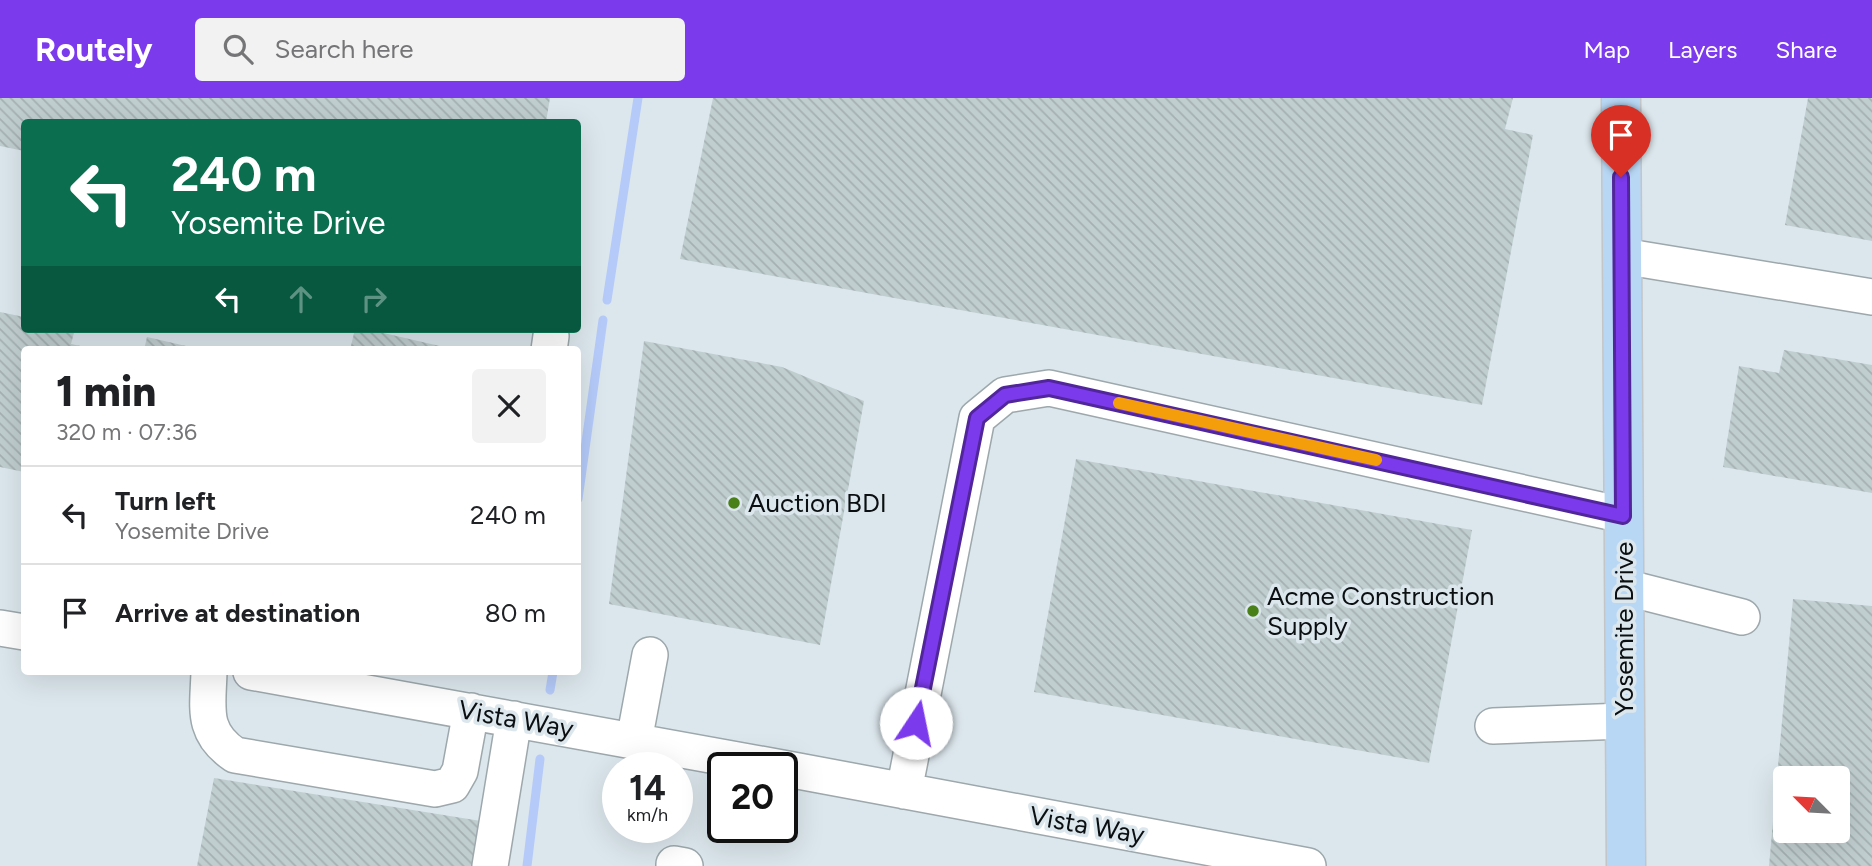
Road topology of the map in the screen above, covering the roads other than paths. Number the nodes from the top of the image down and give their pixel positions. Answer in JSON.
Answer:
{"nodes":[{"id":1,"x":1621,"y":98,"type":"edge"},
{"id":2,"x":1622,"y":256,"type":"junction"},
{"id":3,"x":1872,"y":298,"type":"edge"},
{"id":4,"x":1623,"y":516,"type":"junction"},
{"id":5,"x":1624,"y":587,"type":"junction"},
{"id":6,"x":1742,"y":617,"type":"dead end"},
{"id":7,"x":0,"y":628,"type":"edge"},
{"id":8,"x":21,"y":632,"type":"edge"},
{"id":9,"x":650,"y":655,"type":"dead end"},
{"id":10,"x":209,"y":675,"type":"edge"},
{"id":11,"x":268,"y":675,"type":"edge"},
{"id":12,"x":471,"y":711,"type":"junction"},
{"id":13,"x":514,"y":719,"type":"junction"},
{"id":14,"x":1624,"y":721,"type":"junction"},
{"id":15,"x":1493,"y":726,"type":"dead end"},
{"id":16,"x":634,"y":741,"type":"junction"},
{"id":17,"x":707,"y":754,"type":"edge"},
{"id":18,"x":798,"y":771,"type":"edge"},
{"id":19,"x":904,"y":791,"type":"junction"},
{"id":20,"x":1302,"y":865,"type":"edge"},
{"id":21,"x":490,"y":866,"type":"edge"},
{"id":22,"x":674,"y":866,"type":"edge"},
{"id":23,"x":685,"y":866,"type":"edge"},
{"id":24,"x":1626,"y":866,"type":"edge"}],
"edges":[{"from":1,"to":2,"type":"main road","name":"Yosemite Drive"},
{"from":2,"to":3,"type":"street"},
{"from":2,"to":4,"type":"main road","name":"Yosemite Drive"},
{"from":4,"to":5,"type":"main road","name":"Yosemite Drive"},
{"from":4,"to":19,"type":"street"},
{"from":5,"to":6,"type":"street"},
{"from":5,"to":14,"type":"main road","name":"Yosemite Drive"},
{"from":7,"to":8,"type":"street"},
{"from":9,"to":16,"type":"street"},
{"from":10,"to":12,"type":"street"},
{"from":11,"to":12,"type":"street","name":"Vista Way"},
{"from":12,"to":13,"type":"street","name":"Vista Way"},
{"from":13,"to":16,"type":"street","name":"Vista Way"},
{"from":13,"to":21,"type":"street"},
{"from":14,"to":15,"type":"street"},
{"from":14,"to":24,"type":"main road","name":"Yosemite Drive"},
{"from":16,"to":17,"type":"street","name":"Vista Way"},
{"from":18,"to":19,"type":"street","name":"Vista Way"},
{"from":19,"to":20,"type":"street","name":"Vista Way"},
{"from":22,"to":23,"type":"street"}]}
